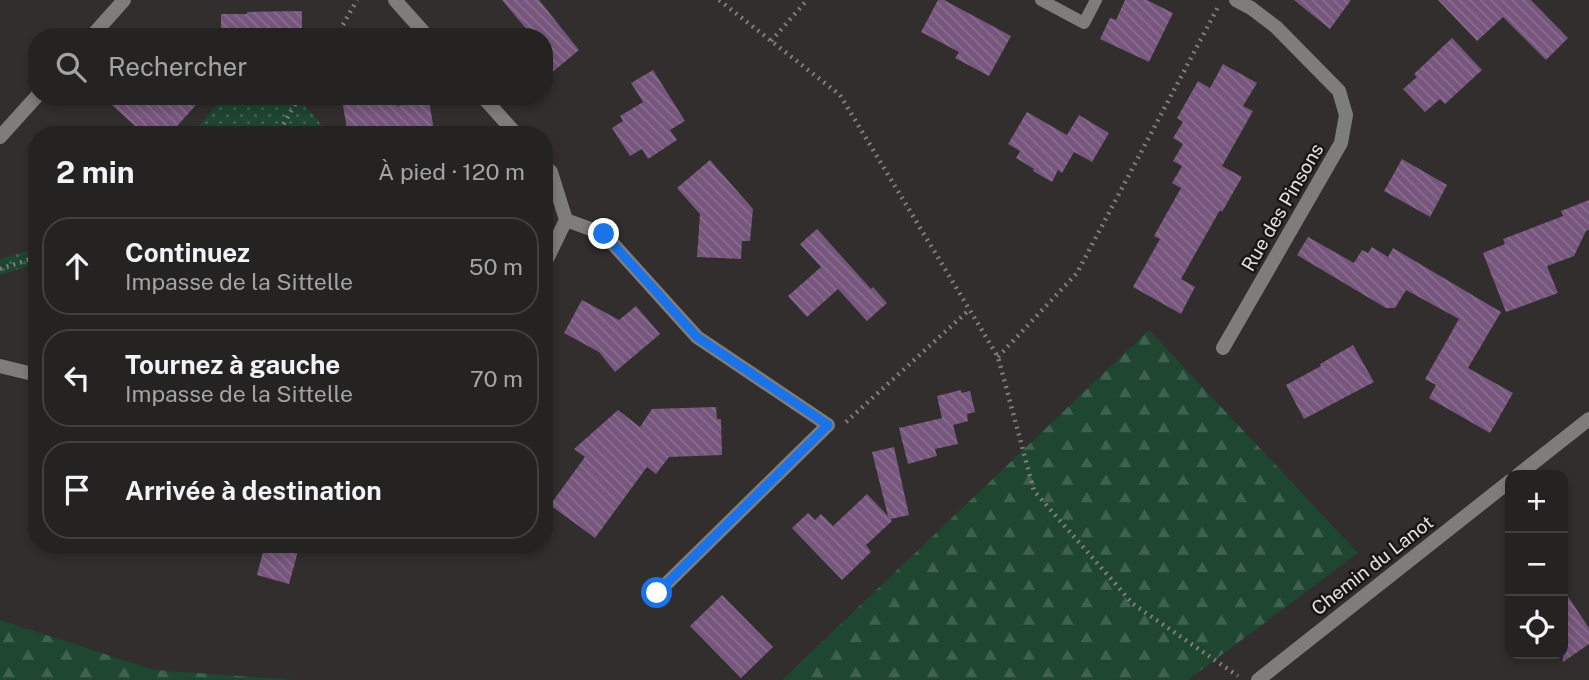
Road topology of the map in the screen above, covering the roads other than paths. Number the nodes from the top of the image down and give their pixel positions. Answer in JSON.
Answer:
{"nodes":[{"id":1,"x":124,"y":0,"type":"edge"},
{"id":2,"x":395,"y":0,"type":"edge"},
{"id":3,"x":1041,"y":0,"type":"edge"},
{"id":4,"x":1096,"y":0,"type":"edge"},
{"id":5,"x":1236,"y":0,"type":"edge"},
{"id":6,"x":1253,"y":4,"type":"edge"},
{"id":7,"x":99,"y":28,"type":"edge"},
{"id":8,"x":420,"y":28,"type":"edge"},
{"id":9,"x":29,"y":105,"type":"edge"},
{"id":10,"x":490,"y":105,"type":"edge"},
{"id":11,"x":509,"y":126,"type":"edge"},
{"id":12,"x":0,"y":137,"type":"edge"},
{"id":13,"x":553,"y":178,"type":"edge"},
{"id":14,"x":566,"y":220,"type":"junction"},
{"id":15,"x":553,"y":247,"type":"edge"},
{"id":16,"x":1223,"y":348,"type":"dead end"},
{"id":17,"x":1,"y":365,"type":"edge"},
{"id":18,"x":28,"y":372,"type":"edge"},
{"id":19,"x":1589,"y":419,"type":"edge"},
{"id":20,"x":1524,"y":470,"type":"edge"},
{"id":21,"x":1505,"y":485,"type":"edge"},
{"id":22,"x":657,"y":593,"type":"dead end"},
{"id":23,"x":1258,"y":680,"type":"edge"}],
"edges":[{"from":1,"to":7,"type":"street"},
{"from":2,"to":8,"type":"street"},
{"from":3,"to":4,"type":"lane"},
{"from":5,"to":6,"type":"street","name":"Rue des Pinsons"},
{"from":6,"to":16,"type":"street","name":"Rue des Pinsons"},
{"from":9,"to":12,"type":"street"},
{"from":10,"to":11,"type":"street"},
{"from":13,"to":14,"type":"street"},
{"from":14,"to":15,"type":"street"},
{"from":14,"to":22,"type":"street"},
{"from":17,"to":18,"type":"street"},
{"from":19,"to":20,"type":"street"},
{"from":21,"to":23,"type":"street","name":"Chemin du Lanot"}]}
